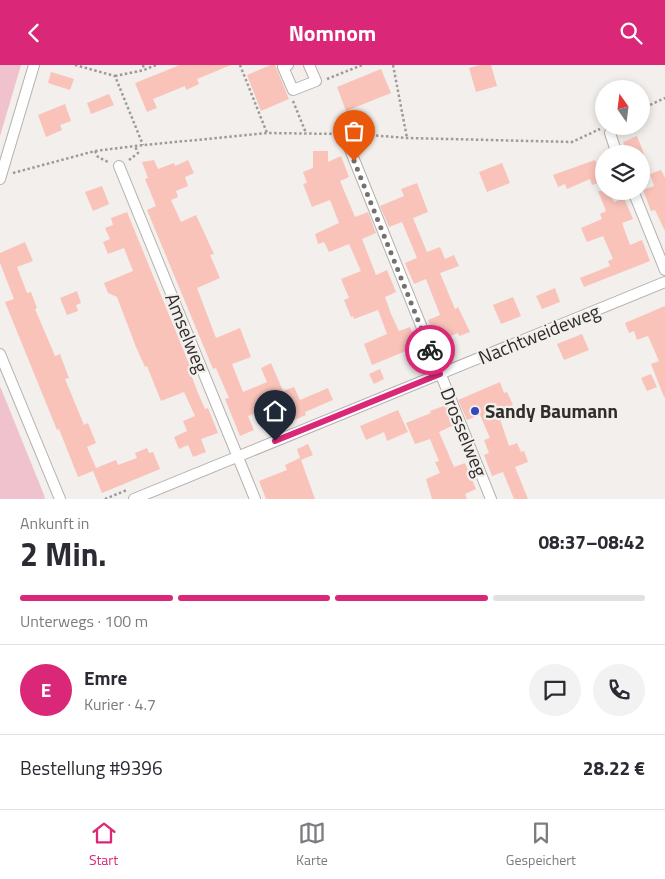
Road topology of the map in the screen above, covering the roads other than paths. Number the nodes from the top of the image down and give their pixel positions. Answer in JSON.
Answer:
{"nodes":[{"id":1,"x":34,"y":65,"type":"edge"},
{"id":2,"x":288,"y":65,"type":"edge"},
{"id":3,"x":309,"y":65,"type":"edge"},
{"id":4,"x":347,"y":137,"type":"road end"},
{"id":5,"x":119,"y":166,"type":"road end"},
{"id":6,"x":0,"y":178,"type":"edge"},
{"id":7,"x":637,"y":200,"type":"edge"},
{"id":8,"x":665,"y":270,"type":"edge"},
{"id":9,"x":665,"y":282,"type":"edge"},
{"id":10,"x":0,"y":354,"type":"edge"},
{"id":11,"x":440,"y":374,"type":"junction"},
{"id":12,"x":238,"y":456,"type":"junction"},
{"id":13,"x":60,"y":499,"type":"edge"},
{"id":14,"x":134,"y":499,"type":"edge"},
{"id":15,"x":255,"y":499,"type":"edge"},
{"id":16,"x":491,"y":499,"type":"edge"}],
"edges":[{"from":1,"to":6,"type":"street"},
{"from":2,"to":3,"type":"street"},
{"from":4,"to":11,"type":"street","name":"Drosselweg"},
{"from":5,"to":12,"type":"street","name":"Amselweg"},
{"from":7,"to":8,"type":"street"},
{"from":9,"to":11,"type":"street","name":"Nachtweideweg"},
{"from":10,"to":13,"type":"street"},
{"from":11,"to":12,"type":"street","name":"Nachtweideweg"},
{"from":11,"to":16,"type":"street","name":"Drosselweg"},
{"from":12,"to":14,"type":"street","name":"Nachtweideweg"},
{"from":12,"to":15,"type":"street","name":"Amselweg"}]}
